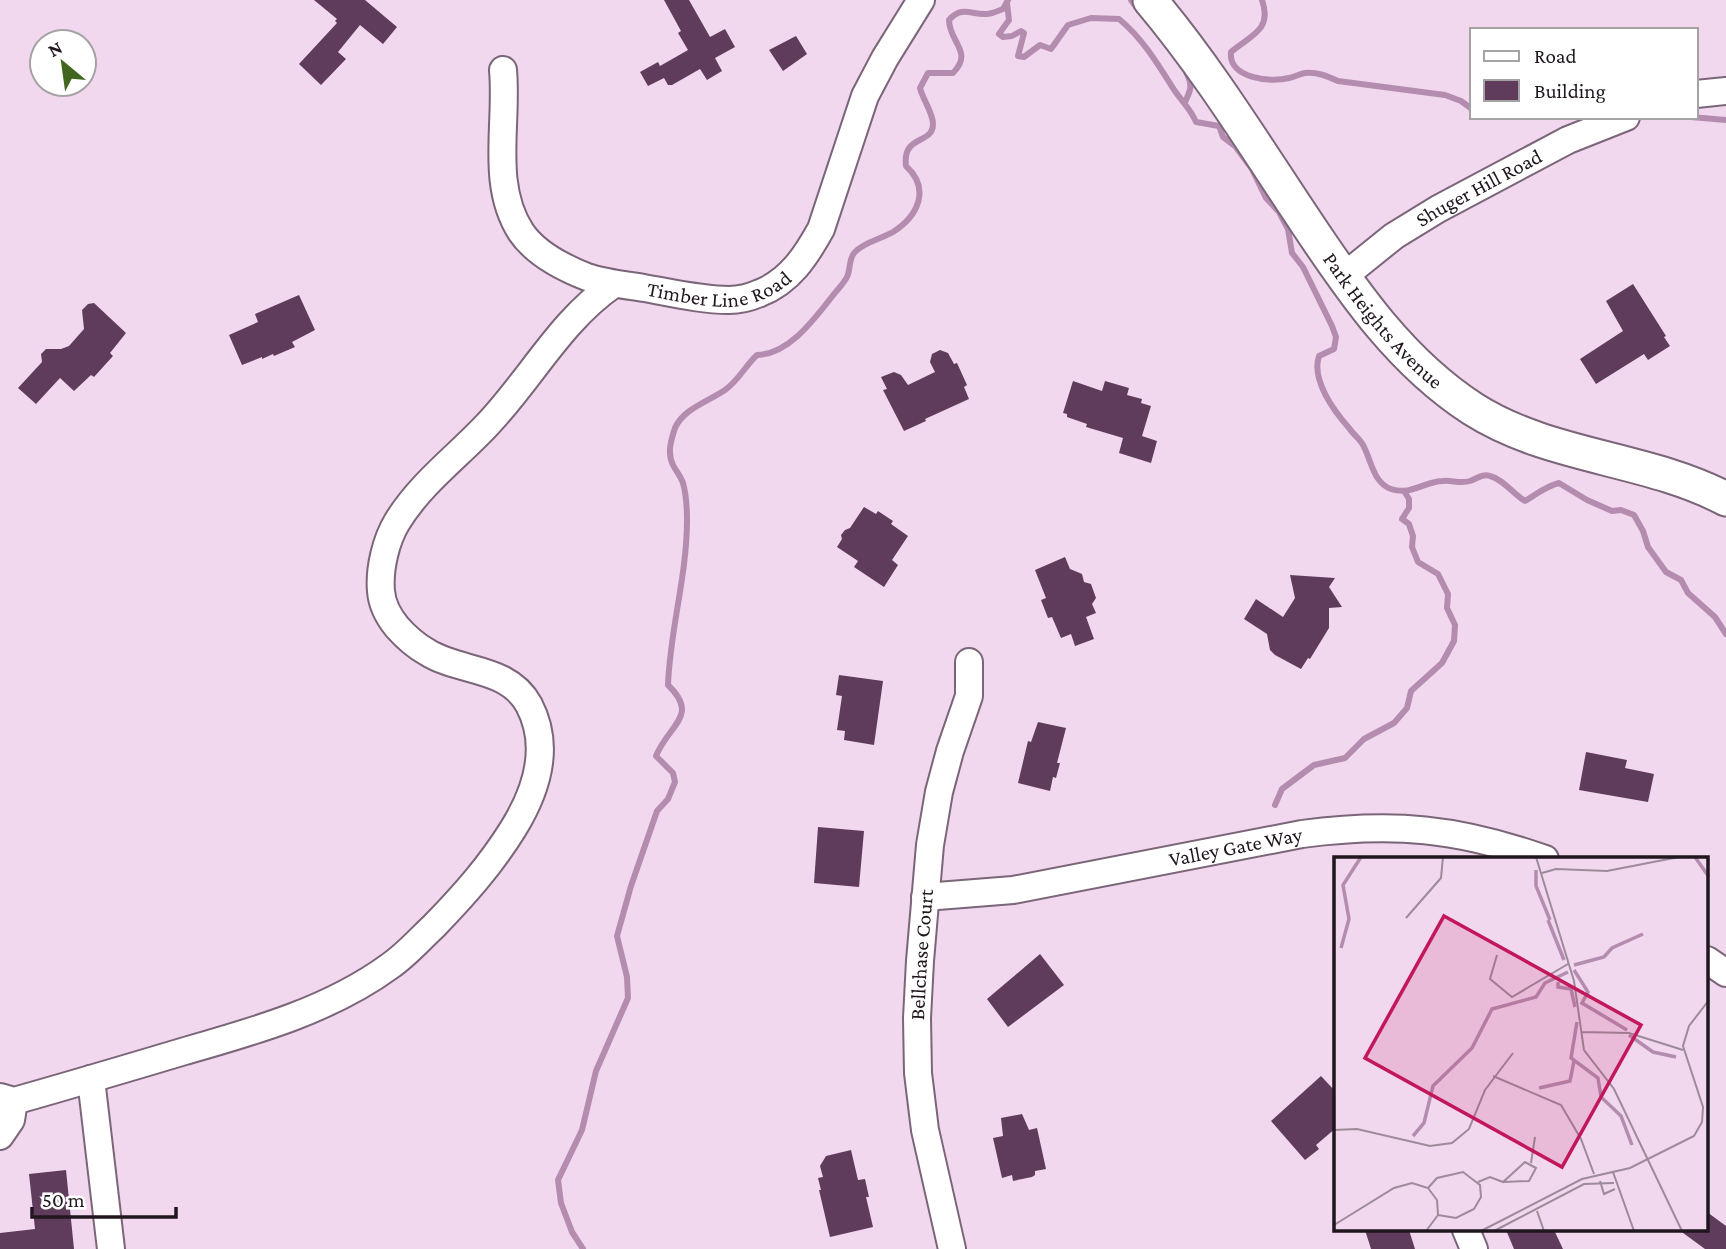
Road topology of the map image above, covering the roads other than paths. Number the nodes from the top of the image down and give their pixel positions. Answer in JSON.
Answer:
{"nodes":[{"id":1,"x":921,"y":0,"type":"edge"},
{"id":2,"x":1150,"y":0,"type":"edge"},
{"id":3,"x":503,"y":70,"type":"dead end"},
{"id":4,"x":1726,"y":90,"type":"edge"},
{"id":5,"x":1698,"y":94,"type":"edge"},
{"id":6,"x":1621,"y":119,"type":"edge"},
{"id":7,"x":1343,"y":276,"type":"junction"},
{"id":8,"x":614,"y":284,"type":"junction"},
{"id":9,"x":1726,"y":499,"type":"edge"},
{"id":10,"x":969,"y":662,"type":"dead end"},
{"id":11,"x":1539,"y":857,"type":"edge"},
{"id":12,"x":925,"y":897,"type":"junction"},
{"id":13,"x":1708,"y":961,"type":"edge"},
{"id":14,"x":1726,"y":973,"type":"edge"},
{"id":15,"x":92,"y":1079,"type":"junction"},
{"id":16,"x":7,"y":1099,"type":"edge"},
{"id":17,"x":0,"y":1136,"type":"edge"},
{"id":18,"x":1467,"y":1232,"type":"edge"},
{"id":19,"x":111,"y":1249,"type":"edge"},
{"id":20,"x":951,"y":1249,"type":"edge"},
{"id":21,"x":1474,"y":1249,"type":"edge"}],
"edges":[{"from":1,"to":8,"type":"street","name":"Timber Line Road"},
{"from":2,"to":7,"type":"main road","name":"Park Heights Avenue"},
{"from":3,"to":8,"type":"street","name":"Timber Line Road"},
{"from":4,"to":5,"type":"street"},
{"from":6,"to":7,"type":"street","name":"Shuger Hill Road"},
{"from":7,"to":9,"type":"main road","name":"Park Heights Avenue"},
{"from":8,"to":15,"type":"street"},
{"from":10,"to":12,"type":"street","name":"Bellchase Court"},
{"from":11,"to":12,"type":"street","name":"Valley Gate Way"},
{"from":12,"to":20,"type":"street","name":"Bellchase Court"},
{"from":13,"to":14,"type":"street"},
{"from":15,"to":16,"type":"street"},
{"from":15,"to":19,"type":"street"},
{"from":16,"to":17,"type":"street"},
{"from":18,"to":21,"type":"street"}]}
